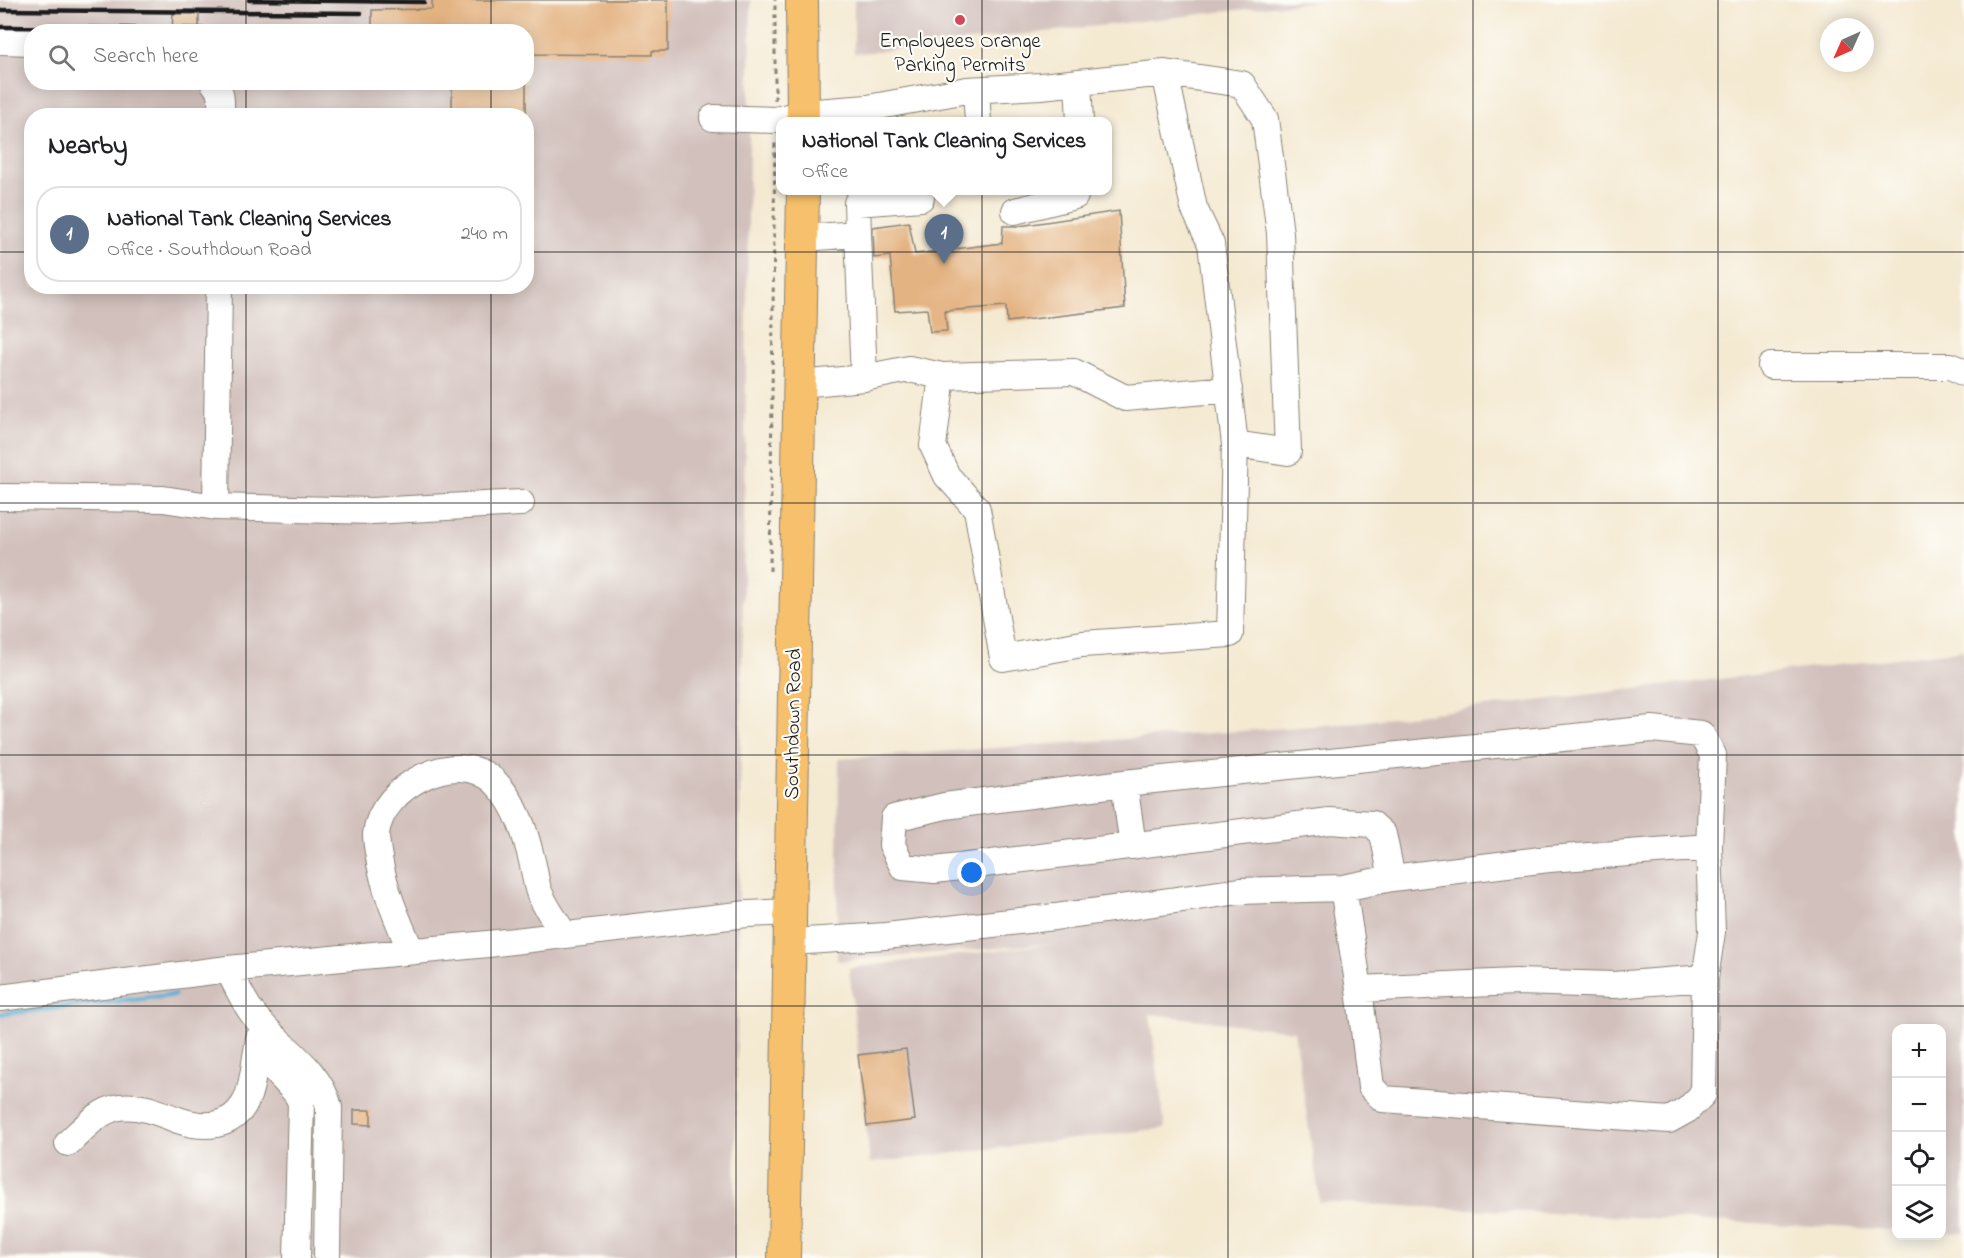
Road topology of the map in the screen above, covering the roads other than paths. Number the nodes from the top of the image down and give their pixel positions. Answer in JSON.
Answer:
{"nodes":[{"id":1,"x":802,"y":0,"type":"edge"},
{"id":2,"x":0,"y":41,"type":"edge"},
{"id":3,"x":24,"y":42,"type":"edge"},
{"id":4,"x":1165,"y":73,"type":"junction"},
{"id":5,"x":1078,"y":82,"type":"junction"},
{"id":6,"x":220,"y":90,"type":"edge"},
{"id":7,"x":976,"y":90,"type":"junction"},
{"id":8,"x":221,"y":108,"type":"edge"},
{"id":9,"x":803,"y":117,"type":"edge"},
{"id":10,"x":978,"y":117,"type":"edge"},
{"id":11,"x":1080,"y":117,"type":"edge"},
{"id":12,"x":713,"y":118,"type":"dead end"},
{"id":13,"x":776,"y":120,"type":"edge"},
{"id":14,"x":803,"y":195,"type":"edge"},
{"id":15,"x":1075,"y":195,"type":"edge"},
{"id":16,"x":921,"y":198,"type":"dead end"},
{"id":17,"x":1015,"y":211,"type":"dead end"},
{"id":18,"x":858,"y":234,"type":"junction"},
{"id":19,"x":803,"y":238,"type":"junction"},
{"id":20,"x":219,"y":294,"type":"edge"},
{"id":21,"x":1770,"y":366,"type":"dead end"},
{"id":22,"x":1964,"y":373,"type":"edge"},
{"id":23,"x":942,"y":376,"type":"junction"},
{"id":24,"x":864,"y":378,"type":"junction"},
{"id":25,"x":800,"y":384,"type":"junction"},
{"id":26,"x":1228,"y":389,"type":"junction"},
{"id":27,"x":1235,"y":443,"type":"junction"},
{"id":28,"x":0,"y":497,"type":"edge"},
{"id":29,"x":520,"y":503,"type":"dead end"},
{"id":30,"x":216,"y":507,"type":"junction"},
{"id":31,"x":1125,"y":783,"type":"junction"},
{"id":32,"x":1132,"y":846,"type":"junction"},
{"id":33,"x":1709,"y":847,"type":"junction"},
{"id":34,"x":1392,"y":878,"type":"junction"},
{"id":35,"x":1343,"y":888,"type":"junction"},
{"id":36,"x":790,"y":927,"type":"junction"},
{"id":37,"x":565,"y":935,"type":"junction"},
{"id":38,"x":411,"y":951,"type":"junction"},
{"id":39,"x":228,"y":969,"type":"junction"},
{"id":40,"x":1706,"y":978,"type":"junction"},
{"id":41,"x":1359,"y":989,"type":"junction"},
{"id":42,"x":0,"y":998,"type":"edge"},
{"id":43,"x":261,"y":1022,"type":"junction"},
{"id":44,"x":257,"y":1051,"type":"junction"},
{"id":45,"x":68,"y":1143,"type":"dead end"},
{"id":46,"x":297,"y":1258,"type":"edge"},
{"id":47,"x":327,"y":1258,"type":"edge"},
{"id":48,"x":784,"y":1258,"type":"edge"}],
"edges":[{"from":1,"to":9,"type":"main road"},
{"from":2,"to":3,"type":"lane"},
{"from":4,"to":5,"type":"lane"},
{"from":4,"to":26,"type":"lane"},
{"from":4,"to":27,"type":"lane"},
{"from":5,"to":7,"type":"lane"},
{"from":5,"to":11,"type":"lane"},
{"from":6,"to":8,"type":"lane"},
{"from":7,"to":9,"type":"lane"},
{"from":7,"to":10,"type":"lane"},
{"from":12,"to":13,"type":"lane"},
{"from":14,"to":19,"type":"main road","name":"Southdown Road"},
{"from":15,"to":17,"type":"lane"},
{"from":16,"to":18,"type":"lane"},
{"from":18,"to":19,"type":"lane"},
{"from":18,"to":24,"type":"lane"},
{"from":19,"to":25,"type":"main road","name":"Southdown Road"},
{"from":20,"to":30,"type":"lane"},
{"from":21,"to":22,"type":"lane"},
{"from":23,"to":24,"type":"lane"},
{"from":23,"to":26,"type":"lane"},
{"from":23,"to":27,"type":"lane"},
{"from":24,"to":25,"type":"lane"},
{"from":25,"to":36,"type":"main road","name":"Southdown Road"},
{"from":26,"to":27,"type":"lane"},
{"from":28,"to":30,"type":"lane"},
{"from":29,"to":30,"type":"lane"},
{"from":31,"to":32,"type":"lane"},
{"from":31,"to":32,"type":"lane"},
{"from":31,"to":33,"type":"lane"},
{"from":32,"to":34,"type":"lane"},
{"from":33,"to":34,"type":"lane"},
{"from":33,"to":40,"type":"lane"},
{"from":34,"to":35,"type":"lane"},
{"from":35,"to":36,"type":"lane"},
{"from":35,"to":41,"type":"lane"},
{"from":36,"to":37,"type":"lane"},
{"from":36,"to":48,"type":"main road","name":"Southdown Road"},
{"from":37,"to":38,"type":"lane"},
{"from":37,"to":38,"type":"lane"},
{"from":38,"to":39,"type":"lane"},
{"from":39,"to":42,"type":"lane"},
{"from":39,"to":43,"type":"lane"},
{"from":40,"to":41,"type":"lane"},
{"from":40,"to":41,"type":"lane"},
{"from":43,"to":44,"type":"lane"},
{"from":43,"to":47,"type":"lane"},
{"from":44,"to":45,"type":"lane"},
{"from":44,"to":46,"type":"lane"}]}
